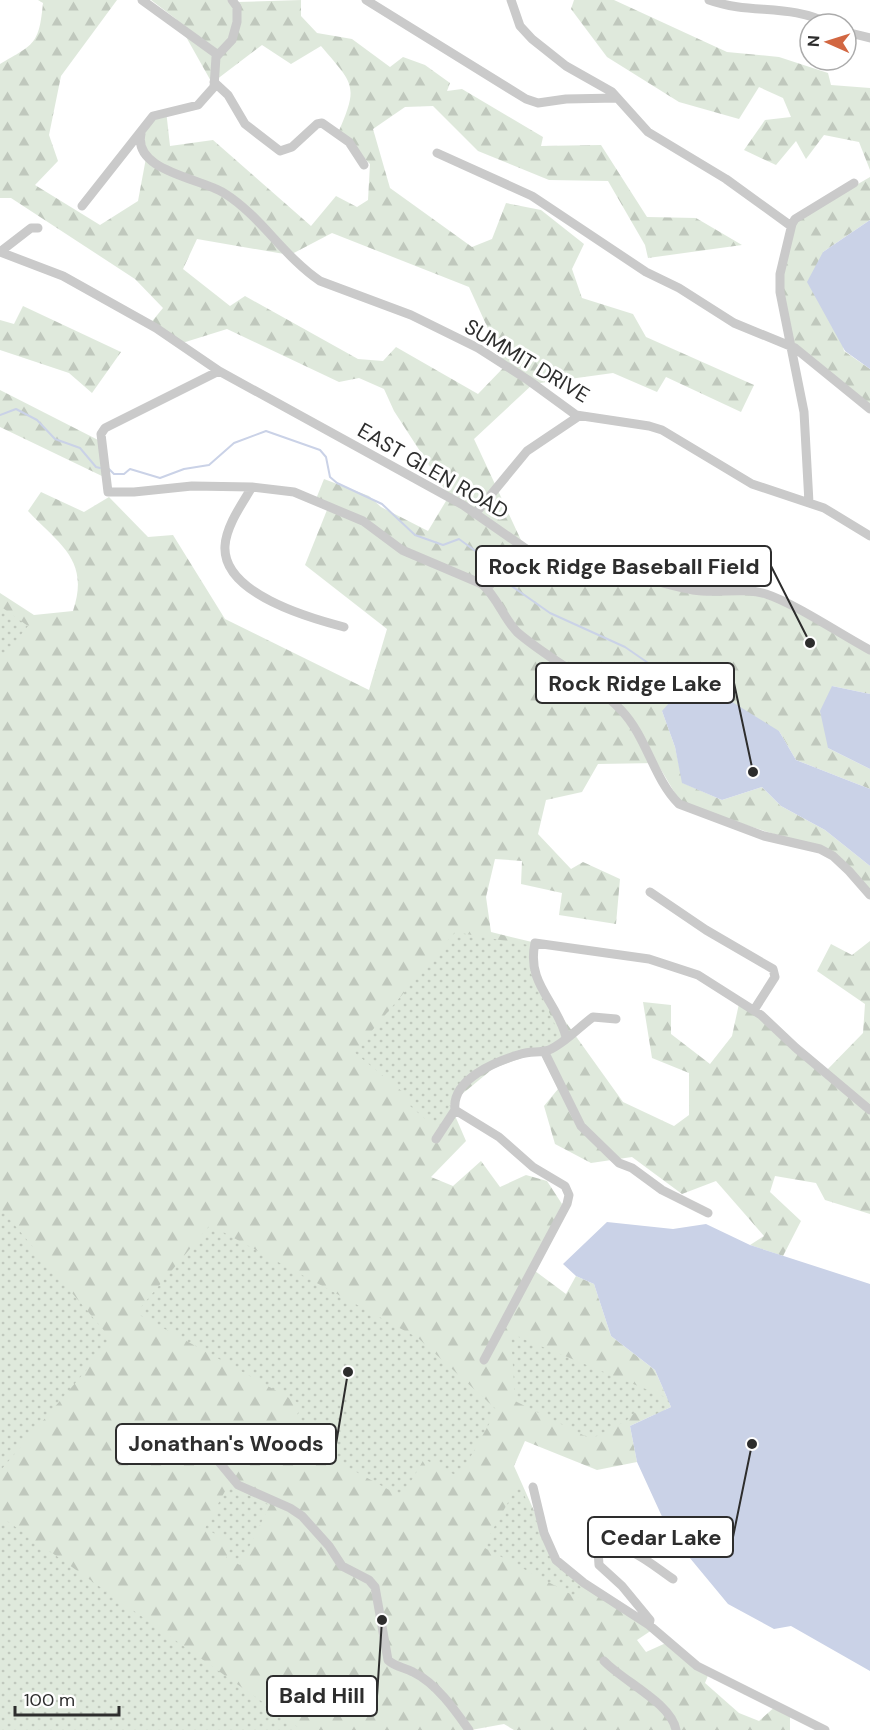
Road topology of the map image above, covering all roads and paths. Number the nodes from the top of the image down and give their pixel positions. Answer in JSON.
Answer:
{"nodes":[{"id":1,"x":142,"y":0,"type":"edge"},
{"id":2,"x":232,"y":0,"type":"edge"},
{"id":3,"x":366,"y":0,"type":"edge"},
{"id":4,"x":511,"y":0,"type":"edge"},
{"id":5,"x":710,"y":0,"type":"edge"},
{"id":6,"x":787,"y":5,"type":"edge"},
{"id":7,"x":803,"y":12,"type":"edge"},
{"id":8,"x":218,"y":55,"type":"junction"},
{"id":9,"x":214,"y":82,"type":"junction"},
{"id":10,"x":617,"y":98,"type":"junction"},
{"id":11,"x":141,"y":134,"type":"junction"},
{"id":12,"x":437,"y":153,"type":"dead end"},
{"id":13,"x":364,"y":165,"type":"dead end"},
{"id":14,"x":854,"y":183,"type":"dead end"},
{"id":15,"x":82,"y":206,"type":"dead end"},
{"id":16,"x":791,"y":226,"type":"junction"},
{"id":17,"x":38,"y":228,"type":"dead end"},
{"id":18,"x":0,"y":252,"type":"edge"},
{"id":19,"x":791,"y":346,"type":"junction"},
{"id":20,"x":219,"y":370,"type":"junction"},
{"id":21,"x":870,"y":409,"type":"edge"},
{"id":22,"x":579,"y":416,"type":"junction"},
{"id":23,"x":252,"y":487,"type":"junction"},
{"id":24,"x":809,"y":503,"type":"junction"},
{"id":25,"x":475,"y":514,"type":"junction"},
{"id":26,"x":870,"y":536,"type":"edge"},
{"id":27,"x":542,"y":560,"type":"junction"},
{"id":28,"x":490,"y":584,"type":"junction"},
{"id":29,"x":344,"y":627,"type":"dead end"},
{"id":30,"x":870,"y":650,"type":"edge"},
{"id":31,"x":650,"y":892,"type":"dead end"},
{"id":32,"x":870,"y":896,"type":"edge"},
{"id":33,"x":754,"y":1010,"type":"junction"},
{"id":34,"x":616,"y":1019,"type":"dead end"},
{"id":35,"x":566,"y":1037,"type":"junction"},
{"id":36,"x":544,"y":1051,"type":"junction"},
{"id":37,"x":455,"y":1110,"type":"junction"},
{"id":38,"x":870,"y":1110,"type":"edge"},
{"id":39,"x":436,"y":1139,"type":"dead end"},
{"id":40,"x":708,"y":1213,"type":"dead end"},
{"id":41,"x":484,"y":1360,"type":"dead end"},
{"id":42,"x":210,"y":1451,"type":"dead end"},
{"id":43,"x":533,"y":1487,"type":"dead end"},
{"id":44,"x":673,"y":1579,"type":"dead end"},
{"id":45,"x":649,"y":1625,"type":"junction"},
{"id":46,"x":604,"y":1661,"type":"dead end"},
{"id":47,"x":469,"y":1730,"type":"edge"},
{"id":48,"x":676,"y":1730,"type":"edge"},
{"id":49,"x":825,"y":1730,"type":"edge"}],
"edges":[{"from":1,"to":8,"type":"street"},
{"from":2,"to":8,"type":"street"},
{"from":3,"to":10,"type":"street"},
{"from":4,"to":10,"type":"street"},
{"from":5,"to":6,"type":"street"},
{"from":6,"to":7,"type":"street"},
{"from":8,"to":9,"type":"street"},
{"from":9,"to":11,"type":"street"},
{"from":9,"to":13,"type":"street"},
{"from":10,"to":16,"type":"street"},
{"from":11,"to":15,"type":"street"},
{"from":11,"to":22,"type":"street","name":"SUMMIT DRIVE"},
{"from":12,"to":19,"type":"street"},
{"from":14,"to":16,"type":"street"},
{"from":16,"to":19,"type":"street"},
{"from":17,"to":18,"type":"street"},
{"from":18,"to":20,"type":"street","name":"EAST GLEN ROAD"},
{"from":19,"to":21,"type":"street"},
{"from":19,"to":24,"type":"street"},
{"from":20,"to":23,"type":"street"},
{"from":20,"to":25,"type":"street","name":"EAST GLEN ROAD"},
{"from":22,"to":24,"type":"street","name":"SUMMIT DRIVE"},
{"from":22,"to":25,"type":"street"},
{"from":23,"to":28,"type":"street"},
{"from":23,"to":29,"type":"street"},
{"from":24,"to":26,"type":"street","name":"SUMMIT DRIVE"},
{"from":25,"to":27,"type":"street","name":"EAST GLEN ROAD"},
{"from":27,"to":28,"type":"street"},
{"from":27,"to":30,"type":"street"},
{"from":28,"to":32,"type":"street"},
{"from":31,"to":33,"type":"street"},
{"from":33,"to":35,"type":"street"},
{"from":33,"to":38,"type":"street"},
{"from":34,"to":35,"type":"street"},
{"from":35,"to":36,"type":"street"},
{"from":36,"to":37,"type":"street"},
{"from":36,"to":40,"type":"street"},
{"from":37,"to":39,"type":"street"},
{"from":37,"to":41,"type":"street"},
{"from":42,"to":47,"type":"street"},
{"from":43,"to":45,"type":"street"},
{"from":44,"to":45,"type":"street"},
{"from":45,"to":49,"type":"street"},
{"from":46,"to":48,"type":"street"}]}
